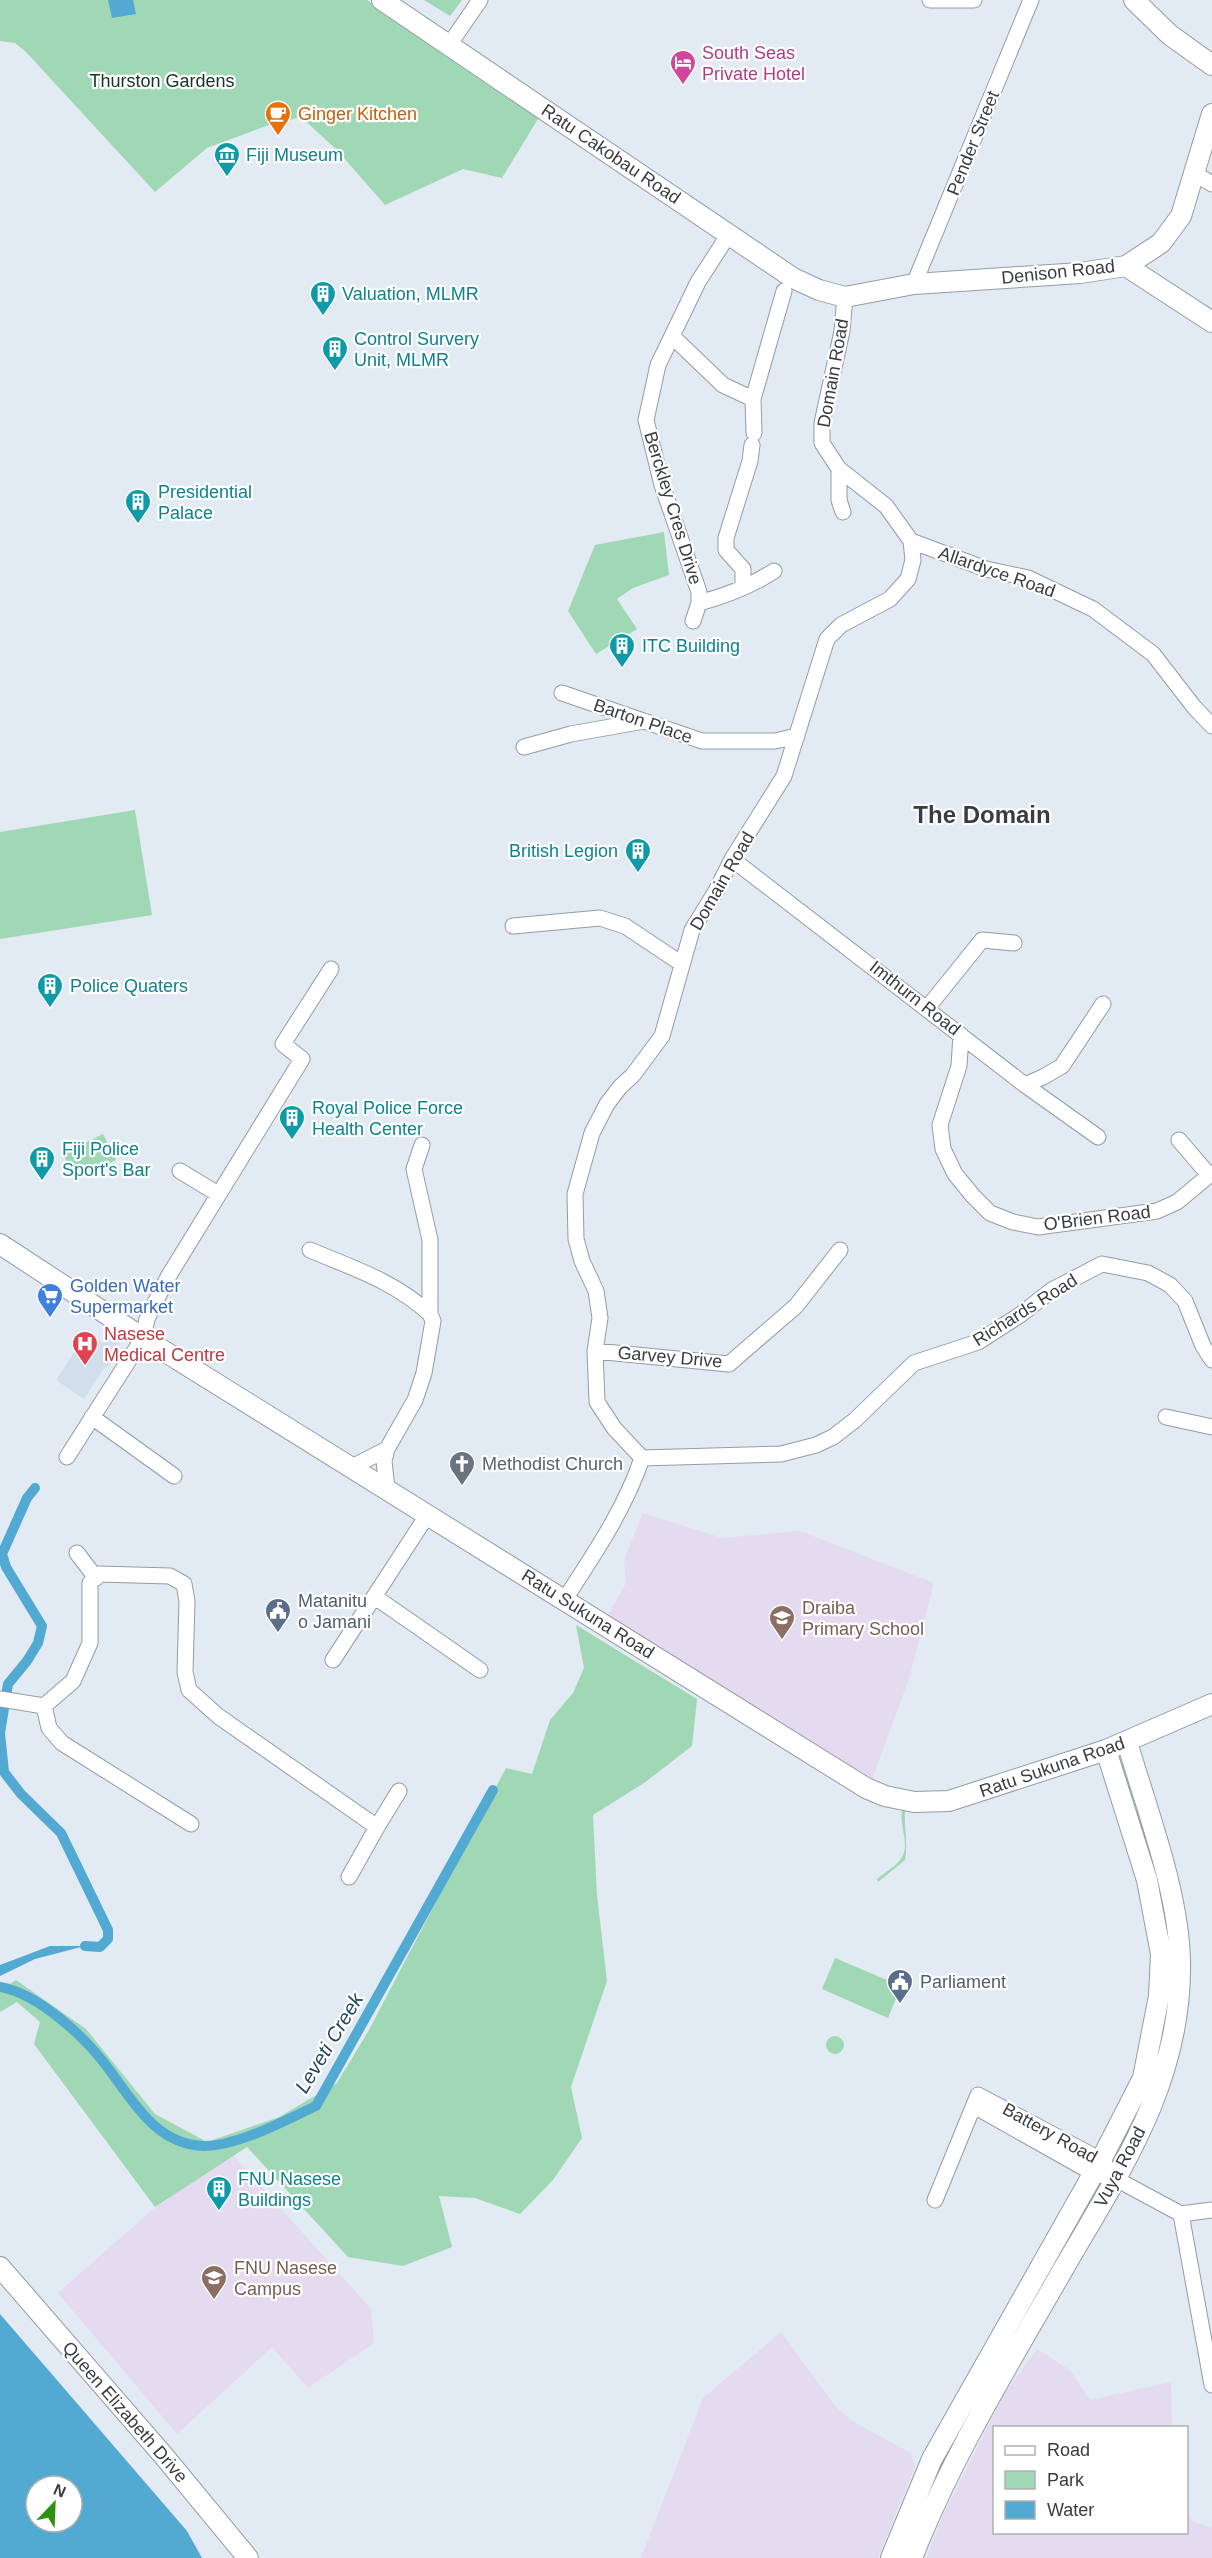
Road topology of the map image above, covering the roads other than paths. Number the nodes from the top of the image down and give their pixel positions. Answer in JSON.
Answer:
{"nodes":[{"id":1,"x":382,"y":0,"type":"edge"},
{"id":2,"x":480,"y":0,"type":"edge"},
{"id":3,"x":930,"y":0,"type":"edge"},
{"id":4,"x":974,"y":0,"type":"edge"},
{"id":5,"x":1031,"y":0,"type":"edge"},
{"id":6,"x":1134,"y":0,"type":"edge"},
{"id":7,"x":449,"y":45,"type":"junction"},
{"id":8,"x":1212,"y":65,"type":"edge"},
{"id":9,"x":1212,"y":114,"type":"edge"},
{"id":10,"x":1194,"y":173,"type":"junction"},
{"id":11,"x":1212,"y":184,"type":"edge"},
{"id":12,"x":729,"y":234,"type":"junction"},
{"id":13,"x":1126,"y":266,"type":"junction"},
{"id":14,"x":914,"y":285,"type":"junction"},
{"id":15,"x":784,"y":291,"type":"dead end"},
{"id":16,"x":845,"y":297,"type":"junction"},
{"id":17,"x":1212,"y":322,"type":"edge"},
{"id":18,"x":672,"y":336,"type":"junction"},
{"id":19,"x":753,"y":399,"type":"junction"},
{"id":20,"x":839,"y":469,"type":"junction"},
{"id":21,"x":843,"y":512,"type":"dead end"},
{"id":22,"x":911,"y":541,"type":"junction"},
{"id":23,"x":774,"y":571,"type":"dead end"},
{"id":24,"x":743,"y":587,"type":"junction"},
{"id":25,"x":699,"y":603,"type":"junction"},
{"id":26,"x":693,"y":621,"type":"dead end"},
{"id":27,"x":562,"y":693,"type":"dead end"},
{"id":28,"x":644,"y":721,"type":"junction"},
{"id":29,"x":1212,"y":726,"type":"edge"},
{"id":30,"x":797,"y":736,"type":"junction"},
{"id":31,"x":524,"y":747,"type":"dead end"},
{"id":32,"x":732,"y":859,"type":"junction"},
{"id":33,"x":513,"y":926,"type":"dead end"},
{"id":34,"x":1014,"y":943,"type":"dead end"},
{"id":35,"x":682,"y":964,"type":"junction"},
{"id":36,"x":331,"y":969,"type":"dead end"},
{"id":37,"x":1103,"y":1004,"type":"dead end"},
{"id":38,"x":928,"y":1007,"type":"junction"},
{"id":39,"x":961,"y":1035,"type":"junction"},
{"id":40,"x":1025,"y":1085,"type":"junction"},
{"id":41,"x":1098,"y":1137,"type":"dead end"},
{"id":42,"x":1179,"y":1140,"type":"dead end"},
{"id":43,"x":422,"y":1145,"type":"dead end"},
{"id":44,"x":180,"y":1171,"type":"dead end"},
{"id":45,"x":1211,"y":1174,"type":"edge"},
{"id":46,"x":218,"y":1194,"type":"junction"},
{"id":47,"x":0,"y":1244,"type":"edge"},
{"id":48,"x":310,"y":1250,"type":"dead end"},
{"id":49,"x":840,"y":1250,"type":"dead end"},
{"id":50,"x":430,"y":1314,"type":"junction"},
{"id":51,"x":143,"y":1338,"type":"junction"},
{"id":52,"x":595,"y":1351,"type":"junction"},
{"id":53,"x":1212,"y":1360,"type":"edge"},
{"id":54,"x":92,"y":1417,"type":"junction"},
{"id":55,"x":1166,"y":1417,"type":"dead end"},
{"id":56,"x":1212,"y":1427,"type":"edge"},
{"id":57,"x":387,"y":1449,"type":"junction"},
{"id":58,"x":67,"y":1457,"type":"dead end"},
{"id":59,"x":642,"y":1458,"type":"junction"},
{"id":60,"x":352,"y":1467,"type":"junction"},
{"id":61,"x":174,"y":1476,"type":"dead end"},
{"id":62,"x":387,"y":1489,"type":"junction"},
{"id":63,"x":428,"y":1514,"type":"junction"},
{"id":64,"x":77,"y":1553,"type":"dead end"},
{"id":65,"x":96,"y":1578,"type":"junction"},
{"id":66,"x":375,"y":1597,"type":"junction"},
{"id":67,"x":565,"y":1599,"type":"junction"},
{"id":68,"x":333,"y":1660,"type":"dead end"},
{"id":69,"x":480,"y":1670,"type":"dead end"},
{"id":70,"x":7,"y":1700,"type":"edge"},
{"id":71,"x":1212,"y":1704,"type":"edge"},
{"id":72,"x":44,"y":1706,"type":"junction"},
{"id":73,"x":1127,"y":1743,"type":"junction"},
{"id":74,"x":1106,"y":1750,"type":"junction"},
{"id":75,"x":399,"y":1791,"type":"dead end"},
{"id":76,"x":191,"y":1824,"type":"dead end"},
{"id":77,"x":377,"y":1827,"type":"junction"},
{"id":78,"x":350,"y":1877,"type":"dead end"},
{"id":79,"x":1097,"y":2167,"type":"junction"},
{"id":80,"x":1116,"y":2179,"type":"junction"},
{"id":81,"x":935,"y":2200,"type":"dead end"},
{"id":82,"x":1212,"y":2210,"type":"edge"},
{"id":83,"x":1181,"y":2214,"type":"junction"},
{"id":84,"x":0,"y":2267,"type":"edge"},
{"id":85,"x":1212,"y":2385,"type":"edge"},
{"id":86,"x":248,"y":2558,"type":"edge"},
{"id":87,"x":891,"y":2558,"type":"edge"},
{"id":88,"x":912,"y":2558,"type":"edge"}],
"edges":[{"from":1,"to":7,"type":"main road","name":"Ratu Cakobau Road"},
{"from":2,"to":7,"type":"street"},
{"from":3,"to":4,"type":"street"},
{"from":5,"to":14,"type":"street","name":"Pender Street"},
{"from":6,"to":8,"type":"main road"},
{"from":7,"to":12,"type":"main road","name":"Ratu Cakobau Road"},
{"from":9,"to":10,"type":"main road","name":"Denison Road"},
{"from":10,"to":11,"type":"street"},
{"from":10,"to":13,"type":"main road","name":"Denison Road"},
{"from":12,"to":16,"type":"main road","name":"Ratu Cakobau Road"},
{"from":12,"to":18,"type":"street","name":"Berckley Cres Drive"},
{"from":13,"to":14,"type":"main road","name":"Denison Road"},
{"from":13,"to":17,"type":"main road"},
{"from":14,"to":16,"type":"main road","name":"Denison Road"},
{"from":15,"to":19,"type":"street"},
{"from":16,"to":20,"type":"street","name":"Domain Road"},
{"from":18,"to":19,"type":"street"},
{"from":18,"to":25,"type":"street","name":"Berckley Cres Drive"},
{"from":19,"to":24,"type":"street"},
{"from":20,"to":21,"type":"street"},
{"from":20,"to":22,"type":"street","name":"Domain Road"},
{"from":22,"to":29,"type":"street","name":"Allardyce Road"},
{"from":22,"to":30,"type":"street","name":"Domain Road"},
{"from":23,"to":24,"type":"street"},
{"from":24,"to":25,"type":"street"},
{"from":25,"to":26,"type":"street","name":"Berckley Cres Drive"},
{"from":27,"to":28,"type":"street","name":"Barton Place"},
{"from":28,"to":30,"type":"street","name":"Barton Place"},
{"from":28,"to":31,"type":"street"},
{"from":30,"to":32,"type":"street","name":"Domain Road"},
{"from":32,"to":35,"type":"street","name":"Domain Road"},
{"from":32,"to":38,"type":"street","name":"Imthurn Road"},
{"from":33,"to":35,"type":"street"},
{"from":34,"to":38,"type":"street"},
{"from":35,"to":52,"type":"street","name":"Domain Road"},
{"from":36,"to":46,"type":"street"},
{"from":37,"to":40,"type":"street"},
{"from":38,"to":39,"type":"street","name":"Imthurn Road"},
{"from":39,"to":40,"type":"street","name":"Imthurn Road"},
{"from":39,"to":45,"type":"street","name":"O'Brien Road"},
{"from":40,"to":41,"type":"street","name":"Imthurn Road"},
{"from":42,"to":45,"type":"street"},
{"from":43,"to":50,"type":"street"},
{"from":44,"to":46,"type":"street"},
{"from":46,"to":51,"type":"street"},
{"from":47,"to":51,"type":"main road","name":"Ratu Sukuna Road"},
{"from":48,"to":50,"type":"street"},
{"from":49,"to":52,"type":"street","name":"Garvey Drive"},
{"from":50,"to":57,"type":"street"},
{"from":51,"to":54,"type":"street"},
{"from":51,"to":60,"type":"main road","name":"Ratu Sukuna Road"},
{"from":52,"to":59,"type":"street","name":"Domain Road"},
{"from":53,"to":59,"type":"street","name":"Richards Road"},
{"from":54,"to":58,"type":"street"},
{"from":54,"to":61,"type":"street"},
{"from":55,"to":56,"type":"street"},
{"from":57,"to":60,"type":"street"},
{"from":57,"to":62,"type":"street"},
{"from":59,"to":67,"type":"street"},
{"from":60,"to":62,"type":"main road","name":"Ratu Sukuna Road"},
{"from":62,"to":63,"type":"main road","name":"Ratu Sukuna Road"},
{"from":63,"to":66,"type":"street"},
{"from":63,"to":67,"type":"main road","name":"Ratu Sukuna Road"},
{"from":64,"to":65,"type":"street"},
{"from":65,"to":72,"type":"street"},
{"from":65,"to":77,"type":"street"},
{"from":66,"to":68,"type":"street"},
{"from":66,"to":69,"type":"street"},
{"from":67,"to":74,"type":"main road","name":"Ratu Sukuna Road"},
{"from":70,"to":72,"type":"street"},
{"from":71,"to":73,"type":"main road","name":"Ratu Sukuna Road"},
{"from":72,"to":76,"type":"street"},
{"from":73,"to":74,"type":"main road","name":"Ratu Sukuna Road"},
{"from":73,"to":80,"type":"main road","name":"Vuya Road"},
{"from":74,"to":79,"type":"main road","name":"Vuya Road"},
{"from":75,"to":77,"type":"street"},
{"from":77,"to":78,"type":"street"},
{"from":79,"to":80,"type":"street","name":"Battery Road"},
{"from":79,"to":81,"type":"street","name":"Battery Road"},
{"from":79,"to":87,"type":"main road","name":"Vuya Road"},
{"from":80,"to":83,"type":"street","name":"Battery Road"},
{"from":80,"to":88,"type":"main road","name":"Vuya Road"},
{"from":82,"to":83,"type":"street"},
{"from":83,"to":85,"type":"street"},
{"from":84,"to":86,"type":"main road","name":"Queen Elizabeth Drive"}]}
